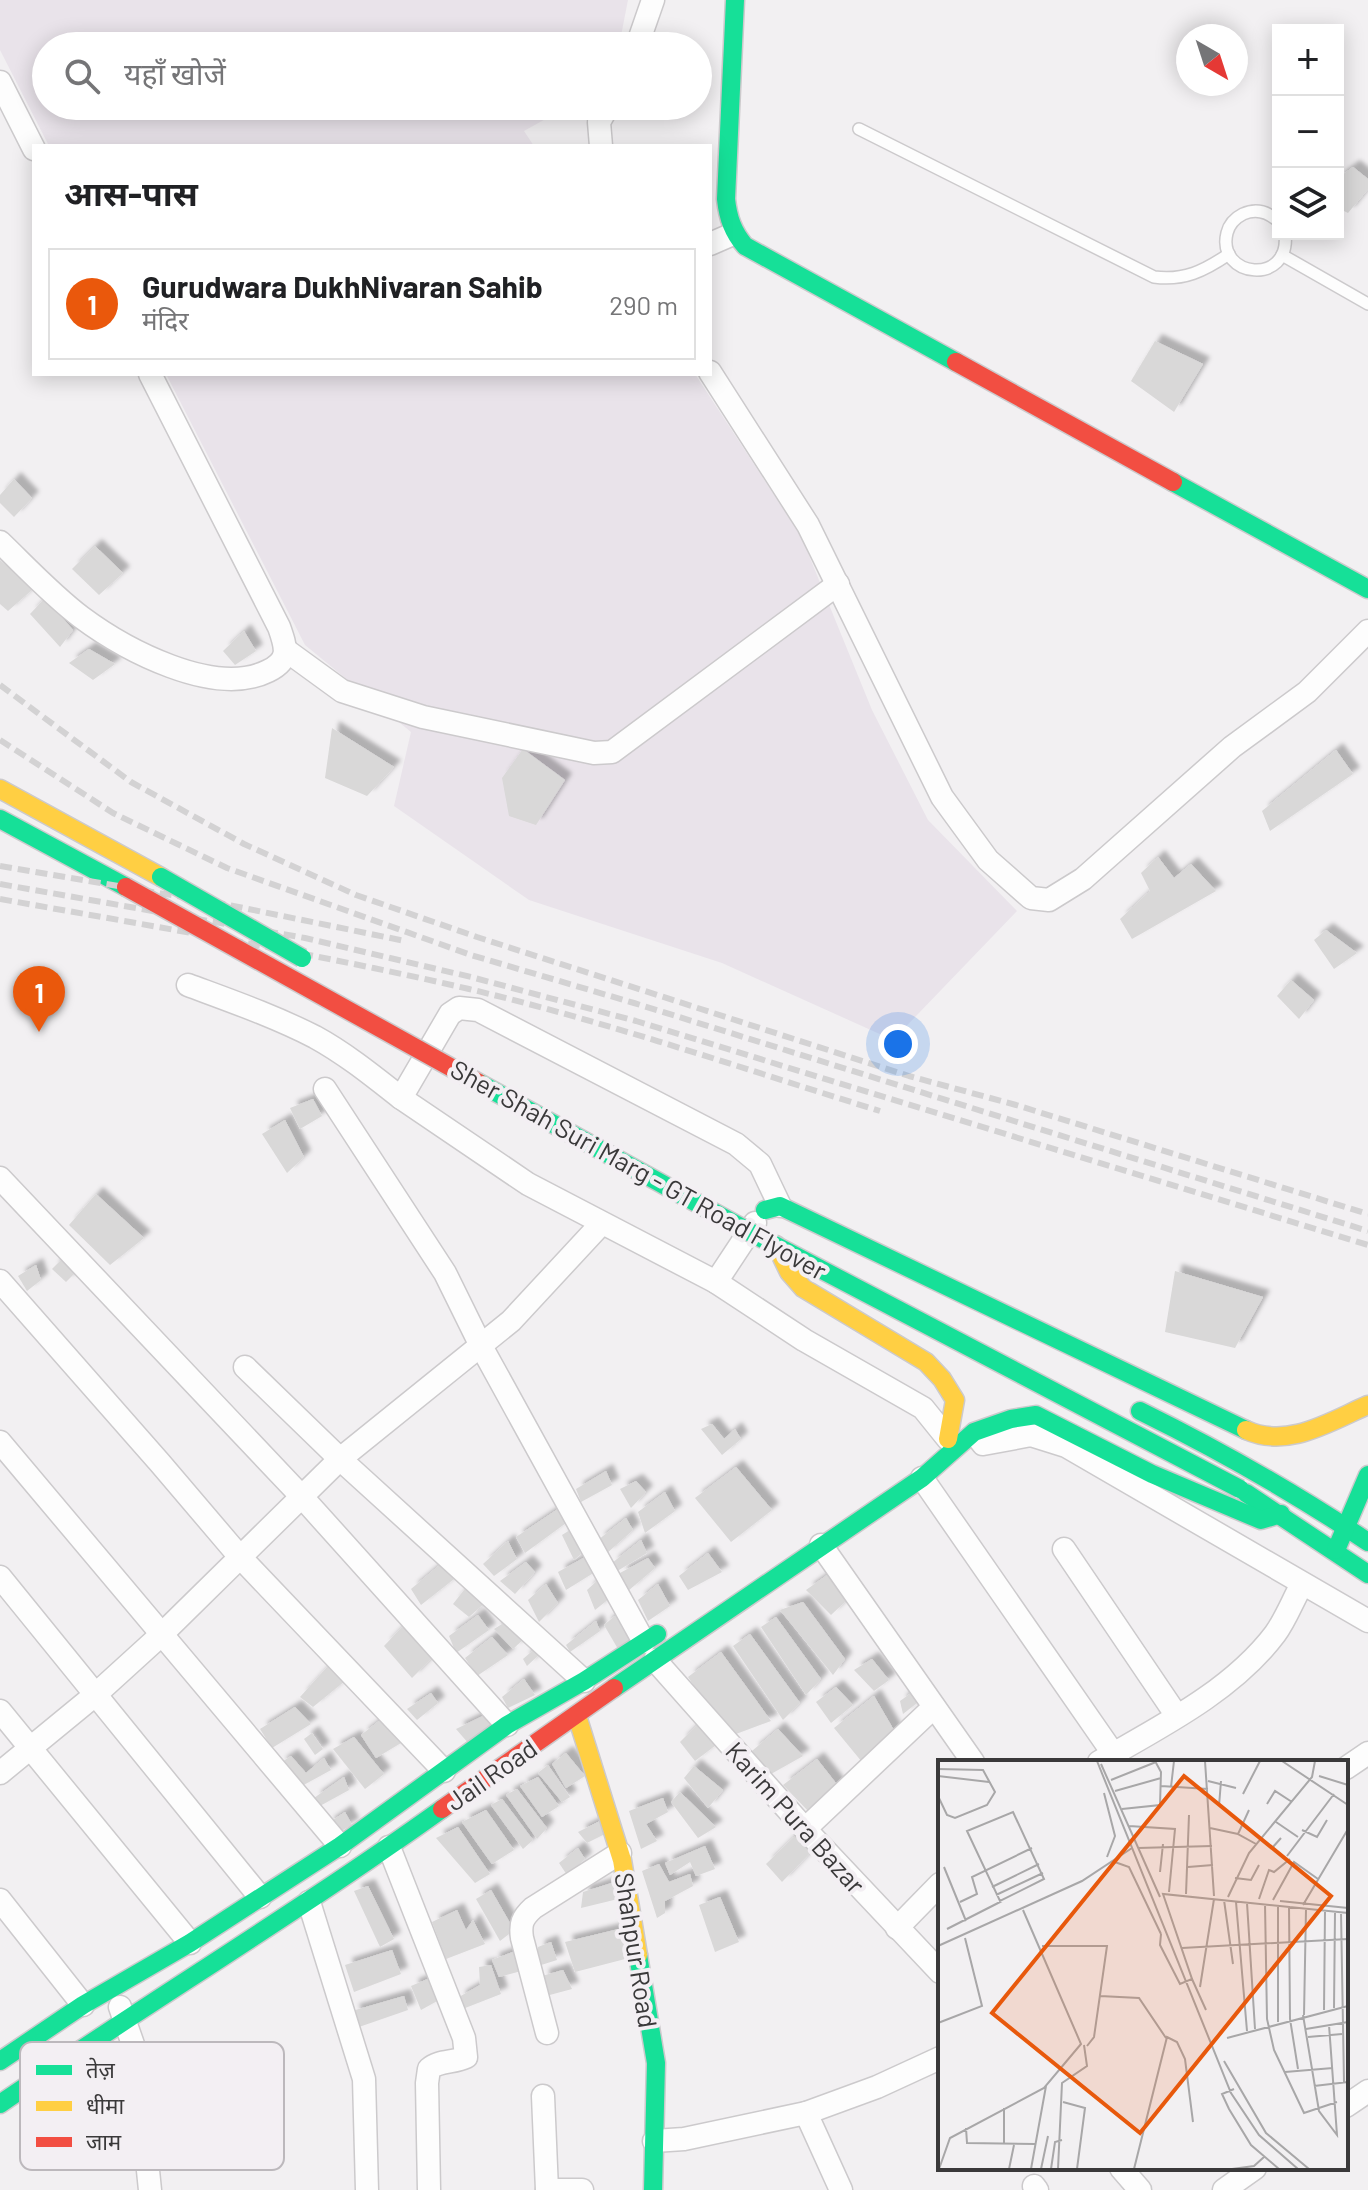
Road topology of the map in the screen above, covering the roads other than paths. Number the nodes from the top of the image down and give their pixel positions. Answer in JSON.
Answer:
{"nodes":[{"id":1,"x":653,"y":0,"type":"edge"},
{"id":2,"x":735,"y":0,"type":"edge"},
{"id":3,"x":642,"y":32,"type":"edge"},
{"id":4,"x":0,"y":82,"type":"edge"},
{"id":5,"x":600,"y":120,"type":"edge"},
{"id":6,"x":859,"y":129,"type":"dead end"},
{"id":7,"x":601,"y":144,"type":"edge"},
{"id":8,"x":32,"y":145,"type":"edge"},
{"id":9,"x":1272,"y":217,"type":"edge"},
{"id":10,"x":733,"y":234,"type":"junction"},
{"id":11,"x":1284,"y":240,"type":"edge"},
{"id":12,"x":712,"y":243,"type":"edge"},
{"id":13,"x":1229,"y":254,"type":"junction"},
{"id":14,"x":1282,"y":255,"type":"junction"},
{"id":15,"x":1368,"y":304,"type":"edge"},
{"id":16,"x":712,"y":375,"type":"edge"},
{"id":17,"x":151,"y":376,"type":"edge"},
{"id":18,"x":0,"y":542,"type":"edge"},
{"id":19,"x":838,"y":584,"type":"junction"},
{"id":20,"x":1368,"y":589,"type":"edge"},
{"id":21,"x":1368,"y":631,"type":"edge"},
{"id":22,"x":287,"y":651,"type":"junction"},
{"id":23,"x":0,"y":789,"type":"edge"},
{"id":24,"x":0,"y":819,"type":"edge"},
{"id":25,"x":314,"y":965,"type":"dead end"},
{"id":26,"x":188,"y":985,"type":"dead end"},
{"id":27,"x":421,"y":1026,"type":"dead end"},
{"id":28,"x":449,"y":1042,"type":"dead end"},
{"id":29,"x":325,"y":1089,"type":"dead end"},
{"id":30,"x":401,"y":1098,"type":"junction"},
{"id":31,"x":0,"y":1178,"type":"edge"},
{"id":32,"x":763,"y":1206,"type":"junction"},
{"id":33,"x":601,"y":1224,"type":"junction"},
{"id":34,"x":776,"y":1245,"type":"junction"},
{"id":35,"x":866,"y":1268,"type":"dead end"},
{"id":36,"x":0,"y":1281,"type":"edge"},
{"id":37,"x":716,"y":1282,"type":"junction"},
{"id":38,"x":481,"y":1346,"type":"junction"},
{"id":39,"x":245,"y":1367,"type":"dead end"},
{"id":40,"x":1126,"y":1403,"type":"dead end"},
{"id":41,"x":1368,"y":1405,"type":"edge"},
{"id":42,"x":1194,"y":1406,"type":"junction"},
{"id":43,"x":953,"y":1414,"type":"junction"},
{"id":44,"x":1181,"y":1431,"type":"junction"},
{"id":45,"x":974,"y":1432,"type":"junction"},
{"id":46,"x":948,"y":1439,"type":"junction"},
{"id":47,"x":0,"y":1442,"type":"edge"},
{"id":48,"x":922,"y":1455,"type":"dead end"},
{"id":49,"x":340,"y":1459,"type":"junction"},
{"id":50,"x":1368,"y":1475,"type":"edge"},
{"id":51,"x":922,"y":1478,"type":"junction"},
{"id":52,"x":303,"y":1498,"type":"junction"},
{"id":53,"x":1281,"y":1514,"type":"junction"},
{"id":54,"x":1345,"y":1528,"type":"junction"},
{"id":55,"x":1368,"y":1542,"type":"edge"},
{"id":56,"x":821,"y":1545,"type":"junction"},
{"id":57,"x":1064,"y":1549,"type":"dead end"},
{"id":58,"x":1334,"y":1554,"type":"junction"},
{"id":59,"x":240,"y":1557,"type":"junction"},
{"id":60,"x":1368,"y":1574,"type":"edge"},
{"id":61,"x":0,"y":1577,"type":"edge"},
{"id":62,"x":1348,"y":1581,"type":"dead end"},
{"id":63,"x":1302,"y":1584,"type":"junction"},
{"id":64,"x":1368,"y":1621,"type":"edge"},
{"id":65,"x":670,"y":1626,"type":"dead end"},
{"id":66,"x":161,"y":1635,"type":"junction"},
{"id":67,"x":650,"y":1651,"type":"junction"},
{"id":68,"x":584,"y":1681,"type":"junction"},
{"id":69,"x":95,"y":1695,"type":"junction"},
{"id":70,"x":934,"y":1707,"type":"junction"},
{"id":71,"x":0,"y":1711,"type":"edge"},
{"id":72,"x":577,"y":1716,"type":"junction"},
{"id":73,"x":1177,"y":1716,"type":"junction"},
{"id":74,"x":507,"y":1725,"type":"junction"},
{"id":75,"x":30,"y":1748,"type":"junction"},
{"id":76,"x":1111,"y":1759,"type":"edge"},
{"id":77,"x":972,"y":1760,"type":"edge"},
{"id":78,"x":444,"y":1771,"type":"junction"},
{"id":79,"x":0,"y":1773,"type":"edge"},
{"id":80,"x":805,"y":1829,"type":"junction"},
{"id":81,"x":340,"y":1846,"type":"junction"},
{"id":82,"x":389,"y":1847,"type":"junction"},
{"id":83,"x":620,"y":1853,"type":"junction"},
{"id":84,"x":938,"y":1886,"type":"edge"},
{"id":85,"x":260,"y":1897,"type":"junction"},
{"id":86,"x":0,"y":1900,"type":"edge"},
{"id":87,"x":309,"y":1902,"type":"junction"},
{"id":88,"x":897,"y":1928,"type":"junction"},
{"id":89,"x":190,"y":1943,"type":"junction"},
{"id":90,"x":938,"y":1970,"type":"edge"},
{"id":91,"x":112,"y":1989,"type":"junction"},
{"id":92,"x":83,"y":2005,"type":"junction"},
{"id":93,"x":126,"y":2018,"type":"junction"},
{"id":94,"x":547,"y":2033,"type":"dead end"},
{"id":95,"x":28,"y":2042,"type":"edge"},
{"id":96,"x":91,"y":2042,"type":"edge"},
{"id":97,"x":133,"y":2042,"type":"edge"},
{"id":98,"x":20,"y":2048,"type":"edge"},
{"id":99,"x":938,"y":2059,"type":"edge"},
{"id":100,"x":0,"y":2061,"type":"edge"},
{"id":101,"x":20,"y":2090,"type":"edge"},
{"id":102,"x":1368,"y":2091,"type":"edge"},
{"id":103,"x":543,"y":2096,"type":"dead end"},
{"id":104,"x":0,"y":2104,"type":"edge"},
{"id":105,"x":1348,"y":2105,"type":"edge"},
{"id":106,"x":806,"y":2113,"type":"junction"},
{"id":107,"x":654,"y":2141,"type":"junction"},
{"id":108,"x":148,"y":2170,"type":"edge"},
{"id":109,"x":1123,"y":2170,"type":"edge"},
{"id":110,"x":1252,"y":2170,"type":"edge"},
{"id":111,"x":150,"y":2190,"type":"edge"},
{"id":112,"x":367,"y":2190,"type":"edge"},
{"id":113,"x":429,"y":2190,"type":"edge"},
{"id":114,"x":547,"y":2190,"type":"edge"},
{"id":115,"x":582,"y":2190,"type":"edge"},
{"id":116,"x":653,"y":2190,"type":"edge"},
{"id":117,"x":841,"y":2190,"type":"edge"},
{"id":118,"x":1140,"y":2190,"type":"edge"},
{"id":119,"x":1224,"y":2190,"type":"edge"}],
"edges":[{"from":1,"to":3,"type":"street"},
{"from":2,"to":10,"type":"street"},
{"from":4,"to":8,"type":"street"},
{"from":5,"to":7,"type":"street"},
{"from":6,"to":13,"type":"lane"},
{"from":9,"to":13,"type":"lane"},
{"from":10,"to":12,"type":"street"},
{"from":10,"to":20,"type":"street"},
{"from":11,"to":14,"type":"lane"},
{"from":13,"to":14,"type":"lane"},
{"from":14,"to":15,"type":"lane"},
{"from":16,"to":19,"type":"street"},
{"from":17,"to":22,"type":"street"},
{"from":18,"to":22,"type":"street"},
{"from":19,"to":21,"type":"street"},
{"from":19,"to":22,"type":"street"},
{"from":23,"to":25,"type":"street","bridge":true},
{"from":24,"to":34,"type":"street","name":"Sher Shah Suri Marg - GT Road Flyover","bridge":true},
{"from":26,"to":30,"type":"street"},
{"from":27,"to":28,"type":"street","name":"Sher Shah Suri Marg - GT Road Flyover"},
{"from":29,"to":38,"type":"street","name":"Karim Pura Bazar"},
{"from":30,"to":32,"type":"street"},
{"from":30,"to":33,"type":"street"},
{"from":31,"to":52,"type":"street"},
{"from":32,"to":35,"type":"street","name":"Sher Shah Suri Marg - GT Road Flyover"},
{"from":32,"to":37,"type":"street"},
{"from":32,"to":42,"type":"street"},
{"from":33,"to":37,"type":"street"},
{"from":33,"to":38,"type":"street"},
{"from":34,"to":43,"type":"street"},
{"from":34,"to":53,"type":"street","name":"Sher Shah Suri Marg - GT Road Flyover","bridge":true},
{"from":36,"to":59,"type":"street"},
{"from":37,"to":46,"type":"street"},
{"from":38,"to":49,"type":"street"},
{"from":38,"to":67,"type":"street","name":"Karim Pura Bazar"},
{"from":39,"to":49,"type":"street"},
{"from":40,"to":44,"type":"street"},
{"from":41,"to":42,"type":"street"},
{"from":42,"to":44,"type":"street"},
{"from":43,"to":45,"type":"street"},
{"from":43,"to":46,"type":"street"},
{"from":44,"to":54,"type":"street"},
{"from":45,"to":51,"type":"street","name":"Jail Road"},
{"from":45,"to":53,"type":"street"},
{"from":45,"to":63,"type":"street"},
{"from":46,"to":48,"type":"street"},
{"from":47,"to":66,"type":"street"},
{"from":49,"to":52,"type":"street"},
{"from":49,"to":68,"type":"street"},
{"from":50,"to":54,"type":"street"},
{"from":51,"to":56,"type":"street","name":"Jail Road"},
{"from":51,"to":76,"type":"street"},
{"from":52,"to":59,"type":"street"},
{"from":52,"to":74,"type":"street"},
{"from":53,"to":58,"type":"street","name":"Sher Shah Suri Marg - GT Road Flyover"},
{"from":54,"to":55,"type":"street"},
{"from":54,"to":58,"type":"street"},
{"from":56,"to":67,"type":"street","name":"Jail Road"},
{"from":56,"to":70,"type":"street"},
{"from":57,"to":73,"type":"street"},
{"from":58,"to":60,"type":"street"},
{"from":58,"to":62,"type":"street"},
{"from":59,"to":66,"type":"street"},
{"from":59,"to":78,"type":"street"},
{"from":61,"to":69,"type":"street"},
{"from":63,"to":64,"type":"street"},
{"from":63,"to":73,"type":"street"},
{"from":65,"to":67,"type":"street","name":"Jail Road"},
{"from":66,"to":69,"type":"street"},
{"from":66,"to":81,"type":"street"},
{"from":67,"to":68,"type":"street","name":"Jail Road"},
{"from":67,"to":72,"type":"street","name":"Jail Road"},
{"from":67,"to":80,"type":"street","name":"Karim Pura Bazar"},
{"from":68,"to":74,"type":"street","name":"Jail Road"},
{"from":69,"to":75,"type":"street"},
{"from":69,"to":85,"type":"street"},
{"from":70,"to":77,"type":"street"},
{"from":70,"to":80,"type":"street"},
{"from":71,"to":75,"type":"street"},
{"from":72,"to":82,"type":"street","name":"Jail Road"},
{"from":72,"to":83,"type":"street","name":"Shahpur Road"},
{"from":73,"to":76,"type":"street"},
{"from":74,"to":78,"type":"street","name":"Jail Road"},
{"from":75,"to":79,"type":"street"},
{"from":75,"to":89,"type":"street"},
{"from":78,"to":81,"type":"street","name":"Jail Road"},
{"from":80,"to":88,"type":"street","name":"Karim Pura Bazar"},
{"from":81,"to":85,"type":"street","name":"Jail Road"},
{"from":82,"to":87,"type":"street","name":"Jail Road"},
{"from":82,"to":113,"type":"street"},
{"from":83,"to":94,"type":"street"},
{"from":83,"to":107,"type":"street","name":"Shahpur Road"},
{"from":84,"to":88,"type":"street"},
{"from":85,"to":89,"type":"street","name":"Jail Road"},
{"from":86,"to":92,"type":"street"},
{"from":87,"to":93,"type":"street","name":"Jail Road"},
{"from":87,"to":112,"type":"street"},
{"from":88,"to":90,"type":"street","name":"Karim Pura Bazar"},
{"from":89,"to":91,"type":"street","name":"Jail Road"},
{"from":91,"to":92,"type":"street","name":"Jail Road"},
{"from":91,"to":93,"type":"street"},
{"from":92,"to":95,"type":"street","name":"Jail Road"},
{"from":93,"to":96,"type":"street","name":"Jail Road"},
{"from":93,"to":97,"type":"street"},
{"from":98,"to":100,"type":"street","name":"Jail Road"},
{"from":99,"to":106,"type":"street"},
{"from":101,"to":104,"type":"street","name":"Jail Road"},
{"from":102,"to":105,"type":"street"},
{"from":103,"to":114,"type":"street"},
{"from":106,"to":107,"type":"street"},
{"from":106,"to":117,"type":"street"},
{"from":107,"to":116,"type":"street","name":"Shahpur Road"},
{"from":108,"to":111,"type":"street"},
{"from":109,"to":118,"type":"street"},
{"from":110,"to":119,"type":"street"},
{"from":114,"to":115,"type":"street"}]}
